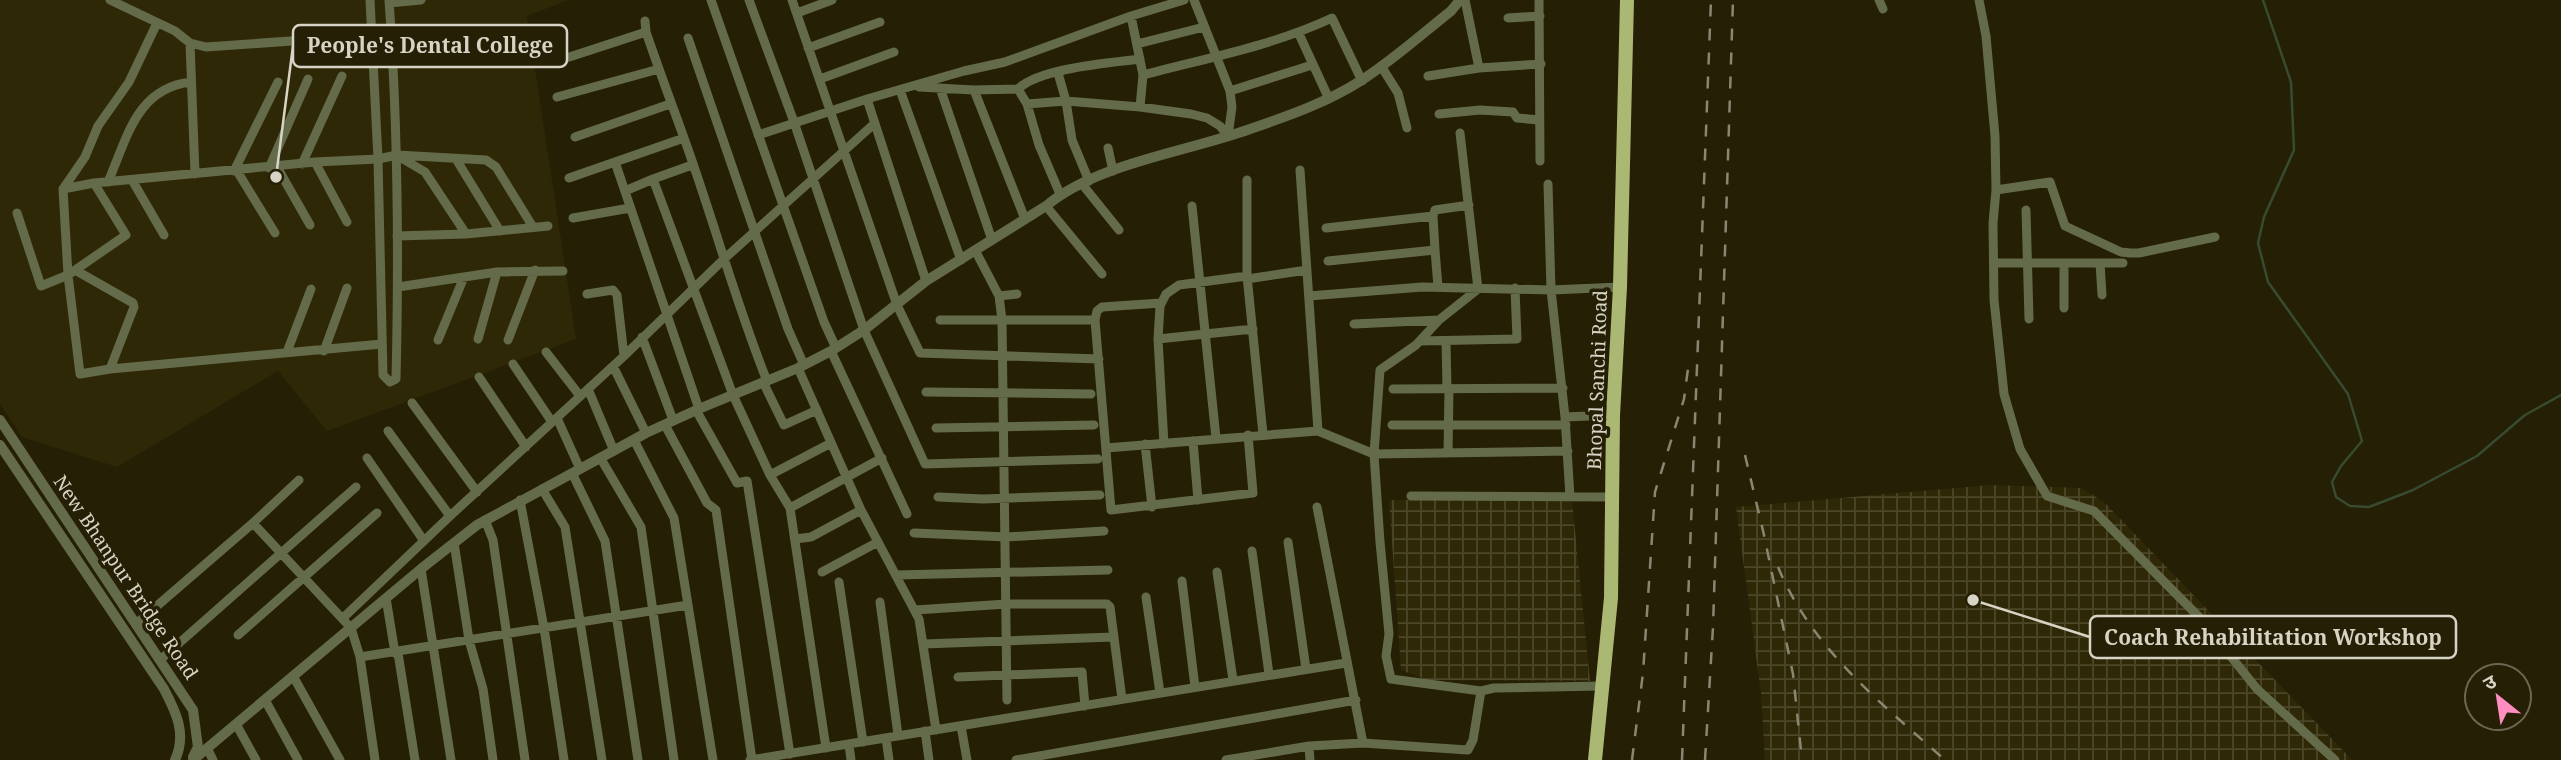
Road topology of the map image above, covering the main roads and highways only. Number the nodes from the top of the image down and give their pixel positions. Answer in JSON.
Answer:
{"nodes":[{"id":1,"x":1628,"y":0,"type":"edge"},
{"id":2,"x":1595,"y":760,"type":"edge"}],
"edges":[{"from":1,"to":2,"type":"main road","name":"Bhopal Sanchi Road"}]}
